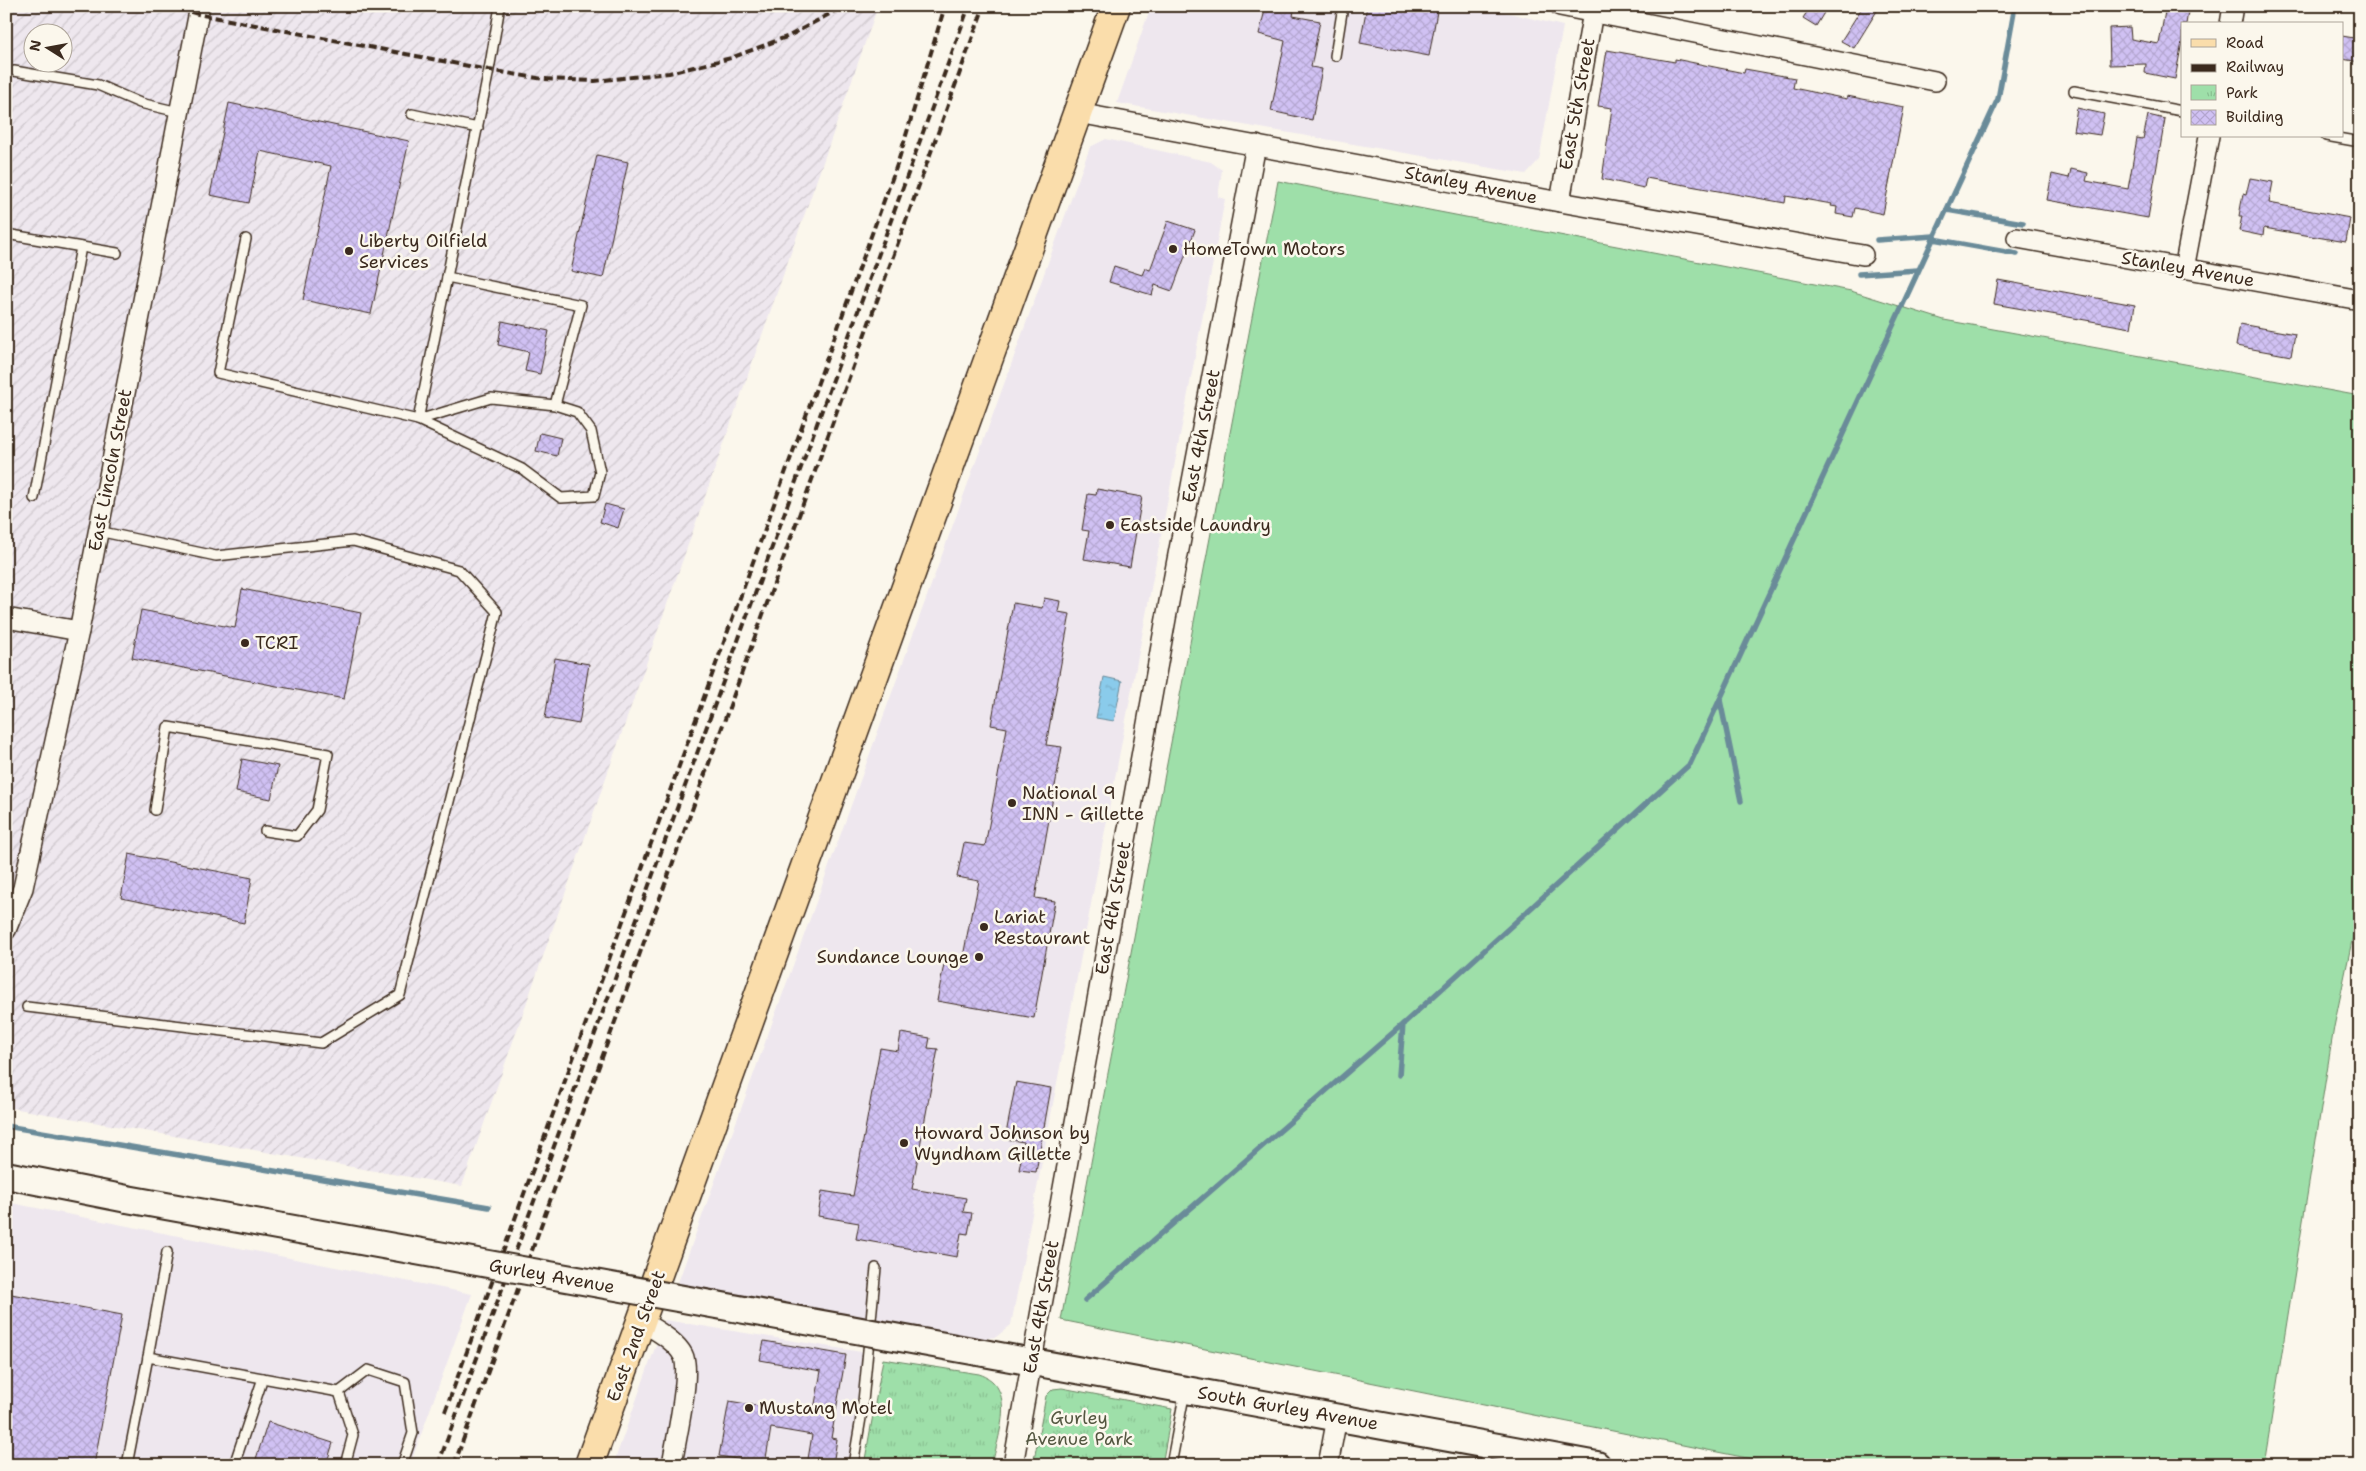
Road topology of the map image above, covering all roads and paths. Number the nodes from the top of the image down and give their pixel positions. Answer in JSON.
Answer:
{"nodes":[{"id":1,"x":200,"y":6,"type":"edge"},
{"id":2,"x":500,"y":6,"type":"edge"},
{"id":3,"x":1116,"y":6,"type":"edge"},
{"id":4,"x":1343,"y":6,"type":"edge"},
{"id":5,"x":1560,"y":6,"type":"edge"},
{"id":6,"x":2233,"y":6,"type":"edge"},
{"id":7,"x":1593,"y":10,"type":"edge"},
{"id":8,"x":2230,"y":22,"type":"edge"},
{"id":9,"x":1335,"y":56,"type":"dead end"},
{"id":10,"x":14,"y":71,"type":"dead end"},
{"id":11,"x":1935,"y":81,"type":"dead end"},
{"id":12,"x":2074,"y":91,"type":"dead end"},
{"id":13,"x":2181,"y":111,"type":"edge"},
{"id":14,"x":179,"y":112,"type":"junction"},
{"id":15,"x":1078,"y":113,"type":"junction"},
{"id":16,"x":412,"y":114,"type":"dead end"},
{"id":17,"x":478,"y":128,"type":"junction"},
{"id":18,"x":2209,"y":138,"type":"edge"},
{"id":19,"x":2337,"y":138,"type":"edge"},
{"id":20,"x":2360,"y":142,"type":"edge"},
{"id":21,"x":1256,"y":145,"type":"junction"},
{"id":22,"x":1560,"y":202,"type":"junction"},
{"id":23,"x":6,"y":234,"type":"edge"},
{"id":24,"x":2017,"y":238,"type":"dead end"},
{"id":25,"x":246,"y":239,"type":"dead end"},
{"id":26,"x":81,"y":246,"type":"junction"},
{"id":27,"x":117,"y":253,"type":"dead end"},
{"id":28,"x":1863,"y":255,"type":"dead end"},
{"id":29,"x":2184,"y":269,"type":"junction"},
{"id":30,"x":447,"y":277,"type":"junction"},
{"id":31,"x":2360,"y":300,"type":"edge"},
{"id":32,"x":555,"y":405,"type":"junction"},
{"id":33,"x":418,"y":420,"type":"junction"},
{"id":34,"x":34,"y":498,"type":"dead end"},
{"id":35,"x":98,"y":531,"type":"junction"},
{"id":36,"x":6,"y":618,"type":"edge"},
{"id":37,"x":79,"y":631,"type":"junction"},
{"id":38,"x":155,"y":810,"type":"dead end"},
{"id":39,"x":265,"y":831,"type":"dead end"},
{"id":40,"x":6,"y":930,"type":"edge"},
{"id":41,"x":28,"y":1007,"type":"dead end"},
{"id":42,"x":6,"y":1175,"type":"edge"},
{"id":43,"x":167,"y":1252,"type":"dead end"},
{"id":44,"x":876,"y":1268,"type":"dead end"},
{"id":45,"x":641,"y":1321,"type":"junction"},
{"id":46,"x":978,"y":1352,"type":"joint"},
{"id":47,"x":148,"y":1357,"type":"junction"},
{"id":48,"x":1031,"y":1362,"type":"junction"},
{"id":49,"x":263,"y":1378,"type":"junction"},
{"id":50,"x":1185,"y":1390,"type":"junction"},
{"id":51,"x":339,"y":1392,"type":"junction"},
{"id":52,"x":1337,"y":1418,"type":"junction"},
{"id":53,"x":1486,"y":1455,"type":"edge"},
{"id":54,"x":127,"y":1465,"type":"edge"},
{"id":55,"x":234,"y":1465,"type":"edge"},
{"id":56,"x":345,"y":1465,"type":"edge"},
{"id":57,"x":402,"y":1465,"type":"edge"},
{"id":58,"x":589,"y":1465,"type":"edge"},
{"id":59,"x":672,"y":1465,"type":"edge"},
{"id":60,"x":853,"y":1465,"type":"edge"},
{"id":61,"x":1013,"y":1465,"type":"edge"},
{"id":62,"x":1171,"y":1465,"type":"edge"},
{"id":63,"x":1328,"y":1465,"type":"edge"},
{"id":64,"x":1597,"y":1465,"type":"edge"}],
"edges":[{"from":1,"to":14,"type":"street","name":"East Lincoln Street"},
{"from":2,"to":17,"type":"lane"},
{"from":3,"to":15,"type":"main road","name":"East 2nd Street"},
{"from":4,"to":9,"type":"lane"},
{"from":5,"to":7,"type":"street"},
{"from":6,"to":8,"type":"street"},
{"from":7,"to":11,"type":"street"},
{"from":7,"to":22,"type":"street","name":"East 5th Street"},
{"from":10,"to":14,"type":"lane"},
{"from":12,"to":13,"type":"lane"},
{"from":14,"to":35,"type":"street","name":"East Lincoln Street"},
{"from":15,"to":21,"type":"street","name":"Stanley Avenue"},
{"from":15,"to":45,"type":"main road","name":"East 2nd Street"},
{"from":16,"to":17,"type":"lane"},
{"from":17,"to":30,"type":"lane"},
{"from":18,"to":29,"type":"street"},
{"from":19,"to":20,"type":"lane"},
{"from":21,"to":22,"type":"street","name":"Stanley Avenue"},
{"from":21,"to":48,"type":"street","name":"East 4th Street"},
{"from":22,"to":28,"type":"street","name":"Stanley Avenue"},
{"from":23,"to":26,"type":"lane"},
{"from":24,"to":29,"type":"street","name":"Stanley Avenue"},
{"from":25,"to":33,"type":"lane"},
{"from":26,"to":27,"type":"lane"},
{"from":26,"to":34,"type":"lane"},
{"from":29,"to":31,"type":"street","name":"Stanley Avenue"},
{"from":30,"to":32,"type":"lane"},
{"from":30,"to":33,"type":"lane"},
{"from":32,"to":33,"type":"lane"},
{"from":32,"to":33,"type":"lane"},
{"from":35,"to":37,"type":"street","name":"East Lincoln Street"},
{"from":35,"to":41,"type":"lane"},
{"from":36,"to":37,"type":"street"},
{"from":37,"to":40,"type":"street","name":"East Lincoln Street"},
{"from":38,"to":39,"type":"lane"},
{"from":42,"to":46,"type":"street","name":"Gurley Avenue","bridge":true},
{"from":43,"to":47,"type":"lane"},
{"from":44,"to":60,"type":"lane"},
{"from":45,"to":58,"type":"main road","name":"East 2nd Street"},
{"from":45,"to":59,"type":"street"},
{"from":46,"to":48,"type":"street","name":"South Gurley Avenue"},
{"from":47,"to":49,"type":"lane"},
{"from":47,"to":54,"type":"lane"},
{"from":48,"to":50,"type":"street","name":"South Gurley Avenue"},
{"from":48,"to":61,"type":"street","name":"East 4th Street"},
{"from":49,"to":51,"type":"lane"},
{"from":49,"to":55,"type":"lane"},
{"from":50,"to":52,"type":"street","name":"South Gurley Avenue"},
{"from":50,"to":62,"type":"lane"},
{"from":51,"to":56,"type":"lane"},
{"from":51,"to":57,"type":"lane"},
{"from":52,"to":53,"type":"street","name":"South Gurley Avenue"},
{"from":52,"to":63,"type":"street"},
{"from":53,"to":64,"type":"street","name":"South Gurley Avenue"}]}
